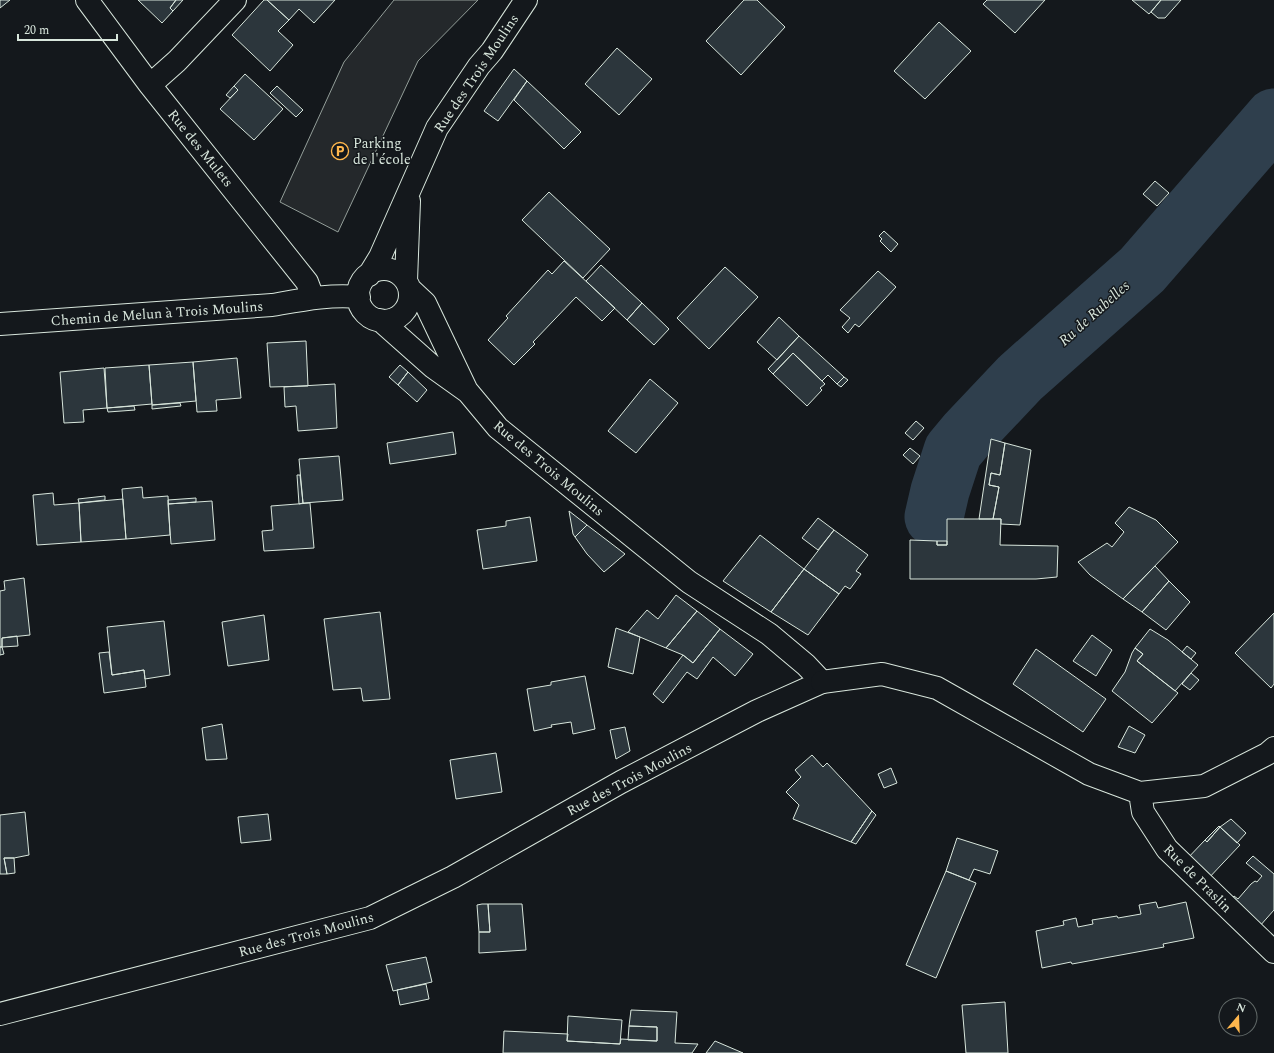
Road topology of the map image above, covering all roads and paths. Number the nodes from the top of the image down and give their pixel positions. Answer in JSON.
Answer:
{"nodes":[{"id":1,"x":87,"y":0,"type":"edge"},
{"id":2,"x":235,"y":0,"type":"edge"},
{"id":3,"x":526,"y":0,"type":"edge"},
{"id":4,"x":150,"y":85,"type":"junction"},
{"id":5,"x":410,"y":190,"type":"junction"},
{"id":6,"x":369,"y":275,"type":"junction"},
{"id":7,"x":408,"y":285,"type":"junction"},
{"id":8,"x":359,"y":297,"type":"junction"},
{"id":9,"x":314,"y":298,"type":"junction"},
{"id":10,"x":380,"y":320,"type":"junction"},
{"id":11,"x":0,"y":324,"type":"edge"},
{"id":12,"x":468,"y":392,"type":"junction"},
{"id":13,"x":822,"y":682,"type":"junction"},
{"id":14,"x":1274,"y":748,"type":"edge"},
{"id":15,"x":1140,"y":793,"type":"junction"},
{"id":16,"x":1274,"y":952,"type":"edge"},
{"id":17,"x":0,"y":1014,"type":"edge"}],
"edges":[{"from":1,"to":4,"type":"street","name":"Rue des Mulets"},
{"from":2,"to":4,"type":"street"},
{"from":3,"to":5,"type":"street","name":"Rue des Trois Moulins"},
{"from":4,"to":9,"type":"street","name":"Rue des Mulets"},
{"from":5,"to":6,"type":"street","name":"Rue des Trois Moulins"},
{"from":5,"to":7,"type":"street","name":"Rue des Trois Moulins"},
{"from":6,"to":7,"type":"street"},
{"from":6,"to":8,"type":"street"},
{"from":7,"to":10,"type":"street"},
{"from":7,"to":12,"type":"street","name":"Rue des Trois Moulins"},
{"from":8,"to":9,"type":"street","name":"Chemin de Melun à Trois Moulins"},
{"from":8,"to":10,"type":"street"},
{"from":9,"to":11,"type":"street","name":"Chemin de Melun à Trois Moulins"},
{"from":10,"to":12,"type":"street","name":"Rue des Trois Moulins"},
{"from":12,"to":13,"type":"street","name":"Rue des Trois Moulins"},
{"from":13,"to":15,"type":"street"},
{"from":13,"to":17,"type":"street","name":"Rue des Trois Moulins"},
{"from":14,"to":15,"type":"street"},
{"from":15,"to":16,"type":"street","name":"Rue de Praslin"}]}
